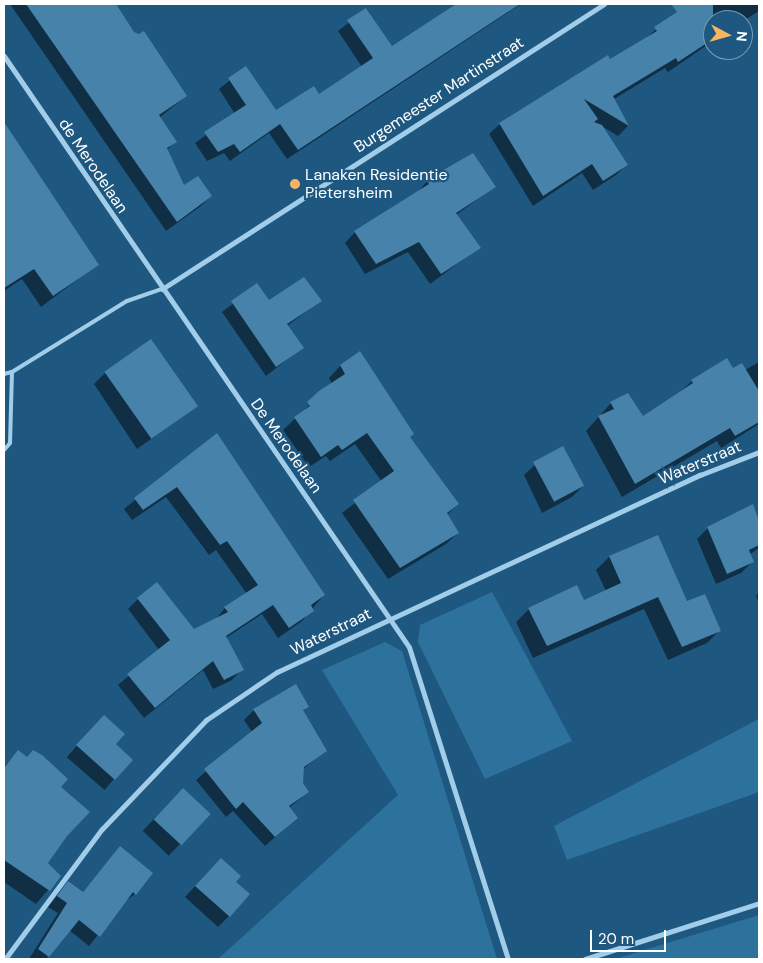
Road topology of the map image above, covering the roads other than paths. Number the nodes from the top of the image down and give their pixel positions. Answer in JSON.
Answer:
{"nodes":[{"id":1,"x":604,"y":4,"type":"edge"},
{"id":2,"x":4,"y":56,"type":"edge"},
{"id":3,"x":162,"y":289,"type":"junction"},
{"id":4,"x":12,"y":372,"type":"junction"},
{"id":5,"x":4,"y":374,"type":"edge"},
{"id":6,"x":4,"y":450,"type":"edge"},
{"id":7,"x":759,"y":452,"type":"edge"},
{"id":8,"x":391,"y":618,"type":"junction"},
{"id":9,"x":759,"y":903,"type":"edge"},
{"id":10,"x":5,"y":959,"type":"edge"},
{"id":11,"x":508,"y":959,"type":"edge"},
{"id":12,"x":585,"y":959,"type":"edge"}],
"edges":[{"from":1,"to":3,"type":"street","name":"Burgemeester Martinstraat"},
{"from":2,"to":3,"type":"street","name":"de Merodelaan"},
{"from":3,"to":4,"type":"lane"},
{"from":3,"to":8,"type":"street","name":"De Merodelaan"},
{"from":4,"to":5,"type":"lane"},
{"from":4,"to":6,"type":"lane"},
{"from":7,"to":8,"type":"street","name":"Waterstraat"},
{"from":8,"to":10,"type":"street","name":"Waterstraat"},
{"from":8,"to":11,"type":"street","name":"De Merodelaan"},
{"from":9,"to":12,"type":"street"}]}
